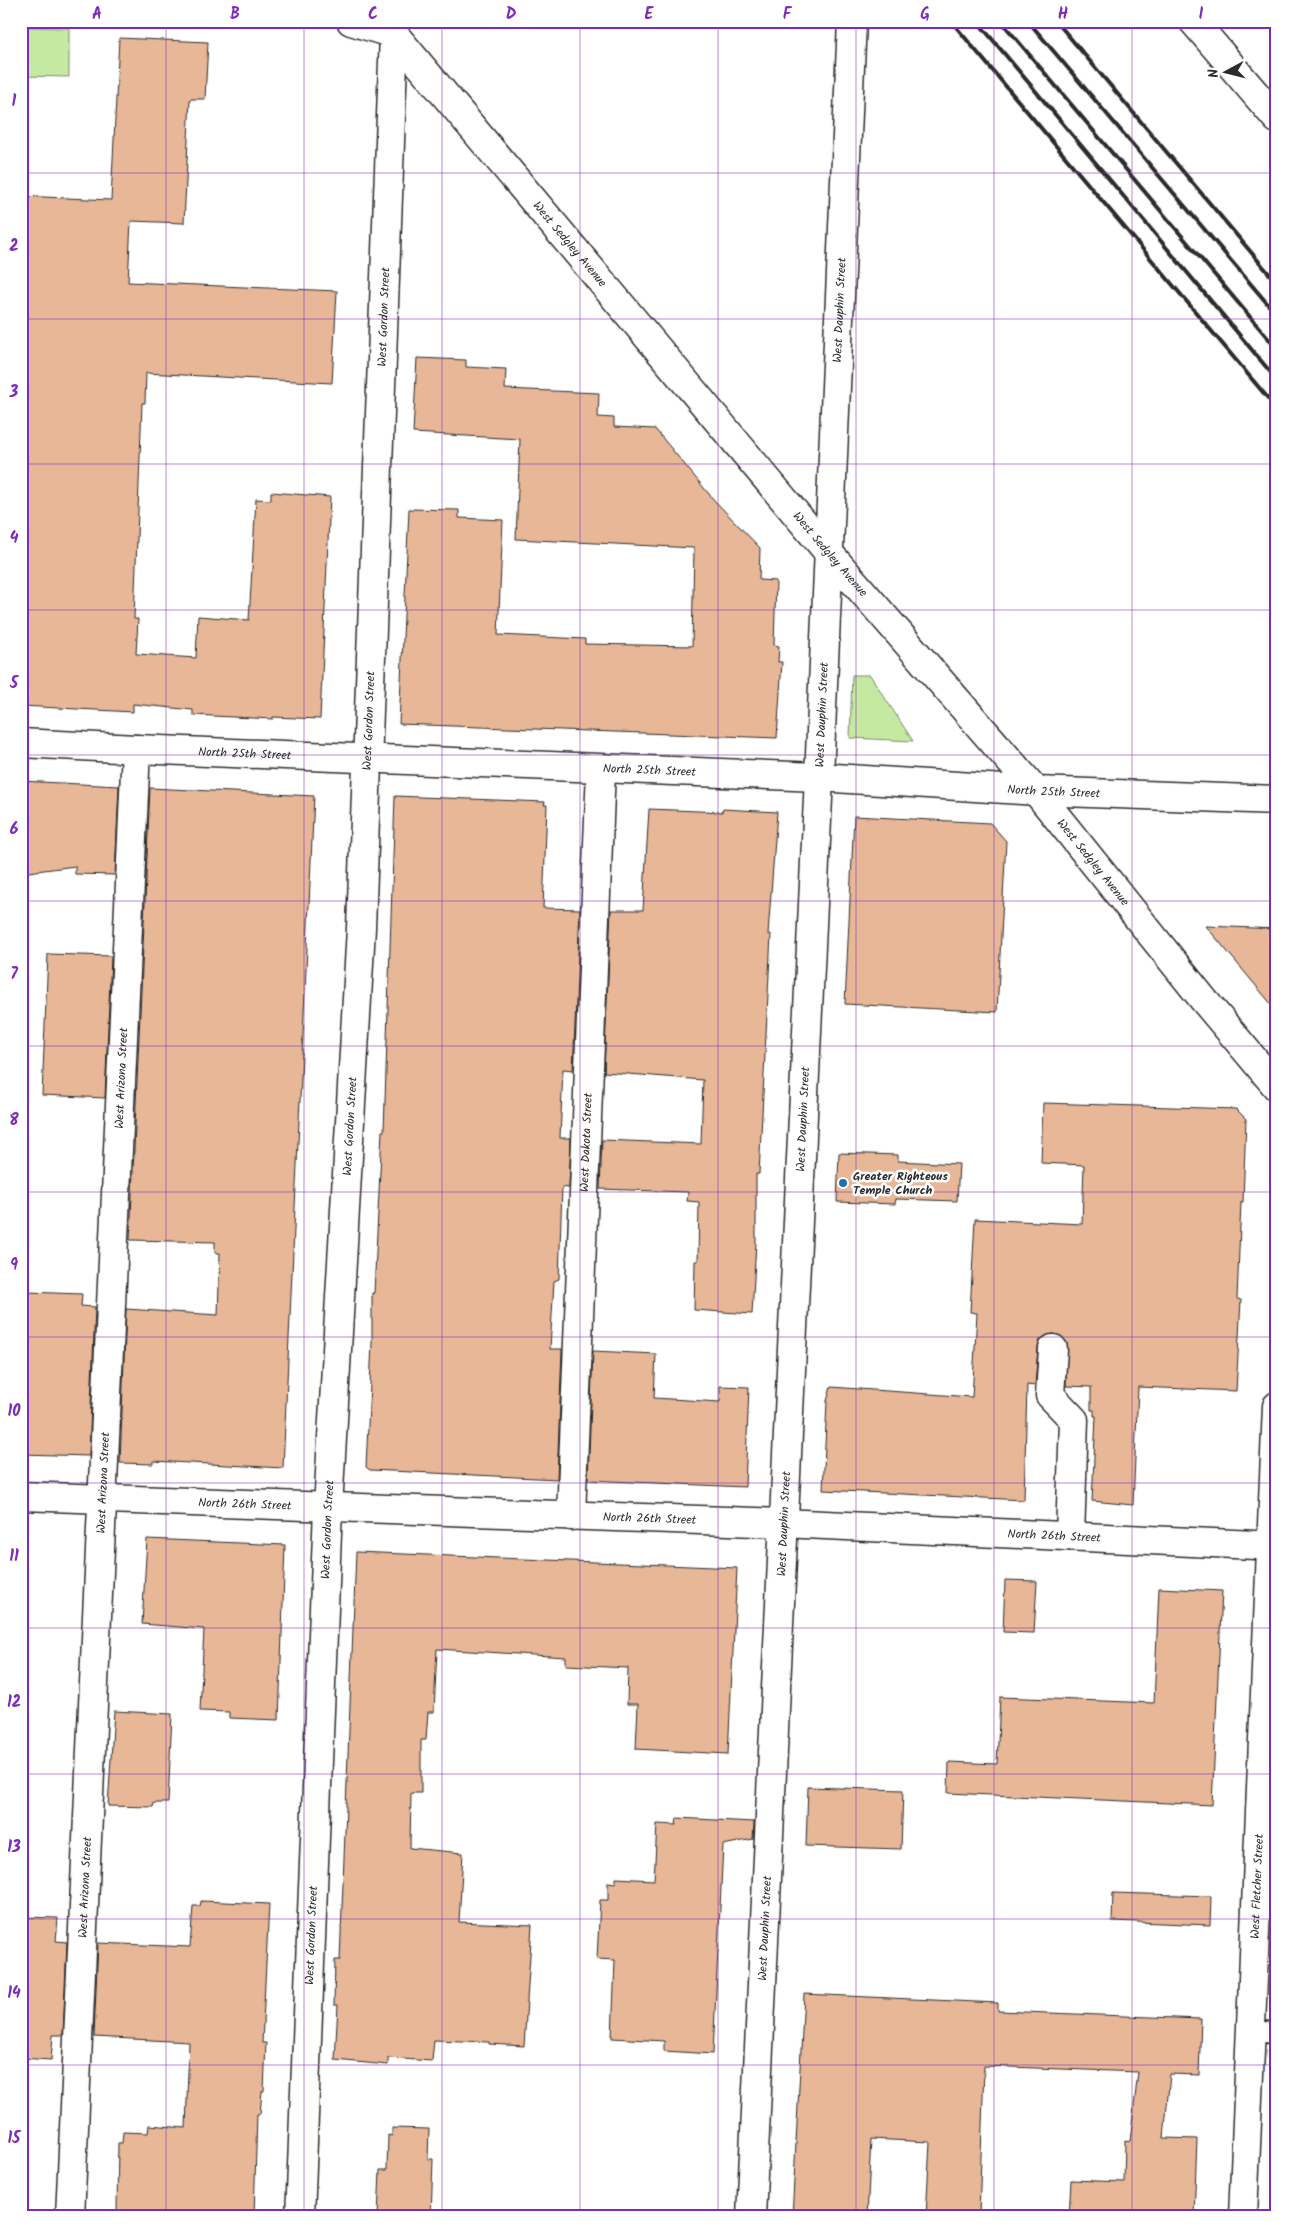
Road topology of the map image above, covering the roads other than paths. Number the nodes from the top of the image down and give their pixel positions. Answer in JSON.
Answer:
{"nodes":[{"id":1,"x":351,"y":21,"type":"edge"},
{"id":2,"x":852,"y":21,"type":"edge"},
{"id":3,"x":1193,"y":21,"type":"edge"},
{"id":4,"x":389,"y":28,"type":"edge"},
{"id":5,"x":1277,"y":119,"type":"edge"},
{"id":6,"x":828,"y":552,"type":"junction"},
{"id":7,"x":21,"y":743,"type":"edge"},
{"id":8,"x":136,"y":749,"type":"junction"},
{"id":9,"x":366,"y":757,"type":"junction"},
{"id":10,"x":601,"y":769,"type":"junction"},
{"id":11,"x":819,"y":777,"type":"junction"},
{"id":12,"x":1036,"y":791,"type":"junction"},
{"id":13,"x":1277,"y":800,"type":"edge"},
{"id":14,"x":1277,"y":1087,"type":"edge"},
{"id":15,"x":1053,"y":1349,"type":"dead end"},
{"id":16,"x":1277,"y":1406,"type":"edge"},
{"id":17,"x":21,"y":1496,"type":"edge"},
{"id":18,"x":102,"y":1500,"type":"junction"},
{"id":19,"x":328,"y":1508,"type":"junction"},
{"id":20,"x":571,"y":1516,"type":"junction"},
{"id":21,"x":782,"y":1523,"type":"junction"},
{"id":22,"x":1070,"y":1536,"type":"junction"},
{"id":23,"x":1274,"y":1546,"type":"edge"},
{"id":24,"x":1270,"y":1748,"type":"edge"},
{"id":25,"x":1264,"y":2032,"type":"edge"},
{"id":26,"x":70,"y":2217,"type":"edge"},
{"id":27,"x":300,"y":2217,"type":"edge"},
{"id":28,"x":751,"y":2217,"type":"edge"},
{"id":29,"x":1243,"y":2217,"type":"edge"}],
"edges":[{"from":1,"to":4,"type":"street"},
{"from":2,"to":6,"type":"street","name":"West Dauphin Street"},
{"from":3,"to":5,"type":"street"},
{"from":4,"to":6,"type":"street","name":"West Sedgley Avenue"},
{"from":4,"to":9,"type":"street","name":"West Gordon Street"},
{"from":6,"to":11,"type":"street","name":"West Dauphin Street"},
{"from":6,"to":12,"type":"street","name":"West Sedgley Avenue"},
{"from":7,"to":8,"type":"street","name":"North 25th Street"},
{"from":8,"to":9,"type":"street","name":"North 25th Street"},
{"from":8,"to":18,"type":"street","name":"West Arizona Street"},
{"from":9,"to":10,"type":"street","name":"North 25th Street"},
{"from":9,"to":19,"type":"street","name":"West Gordon Street"},
{"from":10,"to":11,"type":"street","name":"North 25th Street"},
{"from":10,"to":20,"type":"street","name":"West Dakota Street"},
{"from":11,"to":12,"type":"street","name":"North 25th Street"},
{"from":11,"to":21,"type":"street","name":"West Dauphin Street"},
{"from":12,"to":13,"type":"street","name":"North 25th Street"},
{"from":12,"to":14,"type":"street","name":"West Sedgley Avenue"},
{"from":15,"to":22,"type":"street"},
{"from":16,"to":23,"type":"street","name":"West Fletcher Street"},
{"from":17,"to":18,"type":"street","name":"North 26th Street"},
{"from":18,"to":19,"type":"street","name":"North 26th Street"},
{"from":18,"to":26,"type":"street","name":"West Arizona Street"},
{"from":19,"to":20,"type":"street","name":"North 26th Street"},
{"from":19,"to":27,"type":"street","name":"West Gordon Street"},
{"from":20,"to":21,"type":"street","name":"North 26th Street"},
{"from":21,"to":22,"type":"street","name":"North 26th Street"},
{"from":21,"to":28,"type":"street","name":"West Dauphin Street"},
{"from":22,"to":23,"type":"street","name":"North 26th Street"},
{"from":23,"to":24,"type":"street","name":"West Fletcher Street"},
{"from":24,"to":25,"type":"street","name":"West Fletcher Street"},
{"from":25,"to":29,"type":"street","name":"West Fletcher Street"}]}
